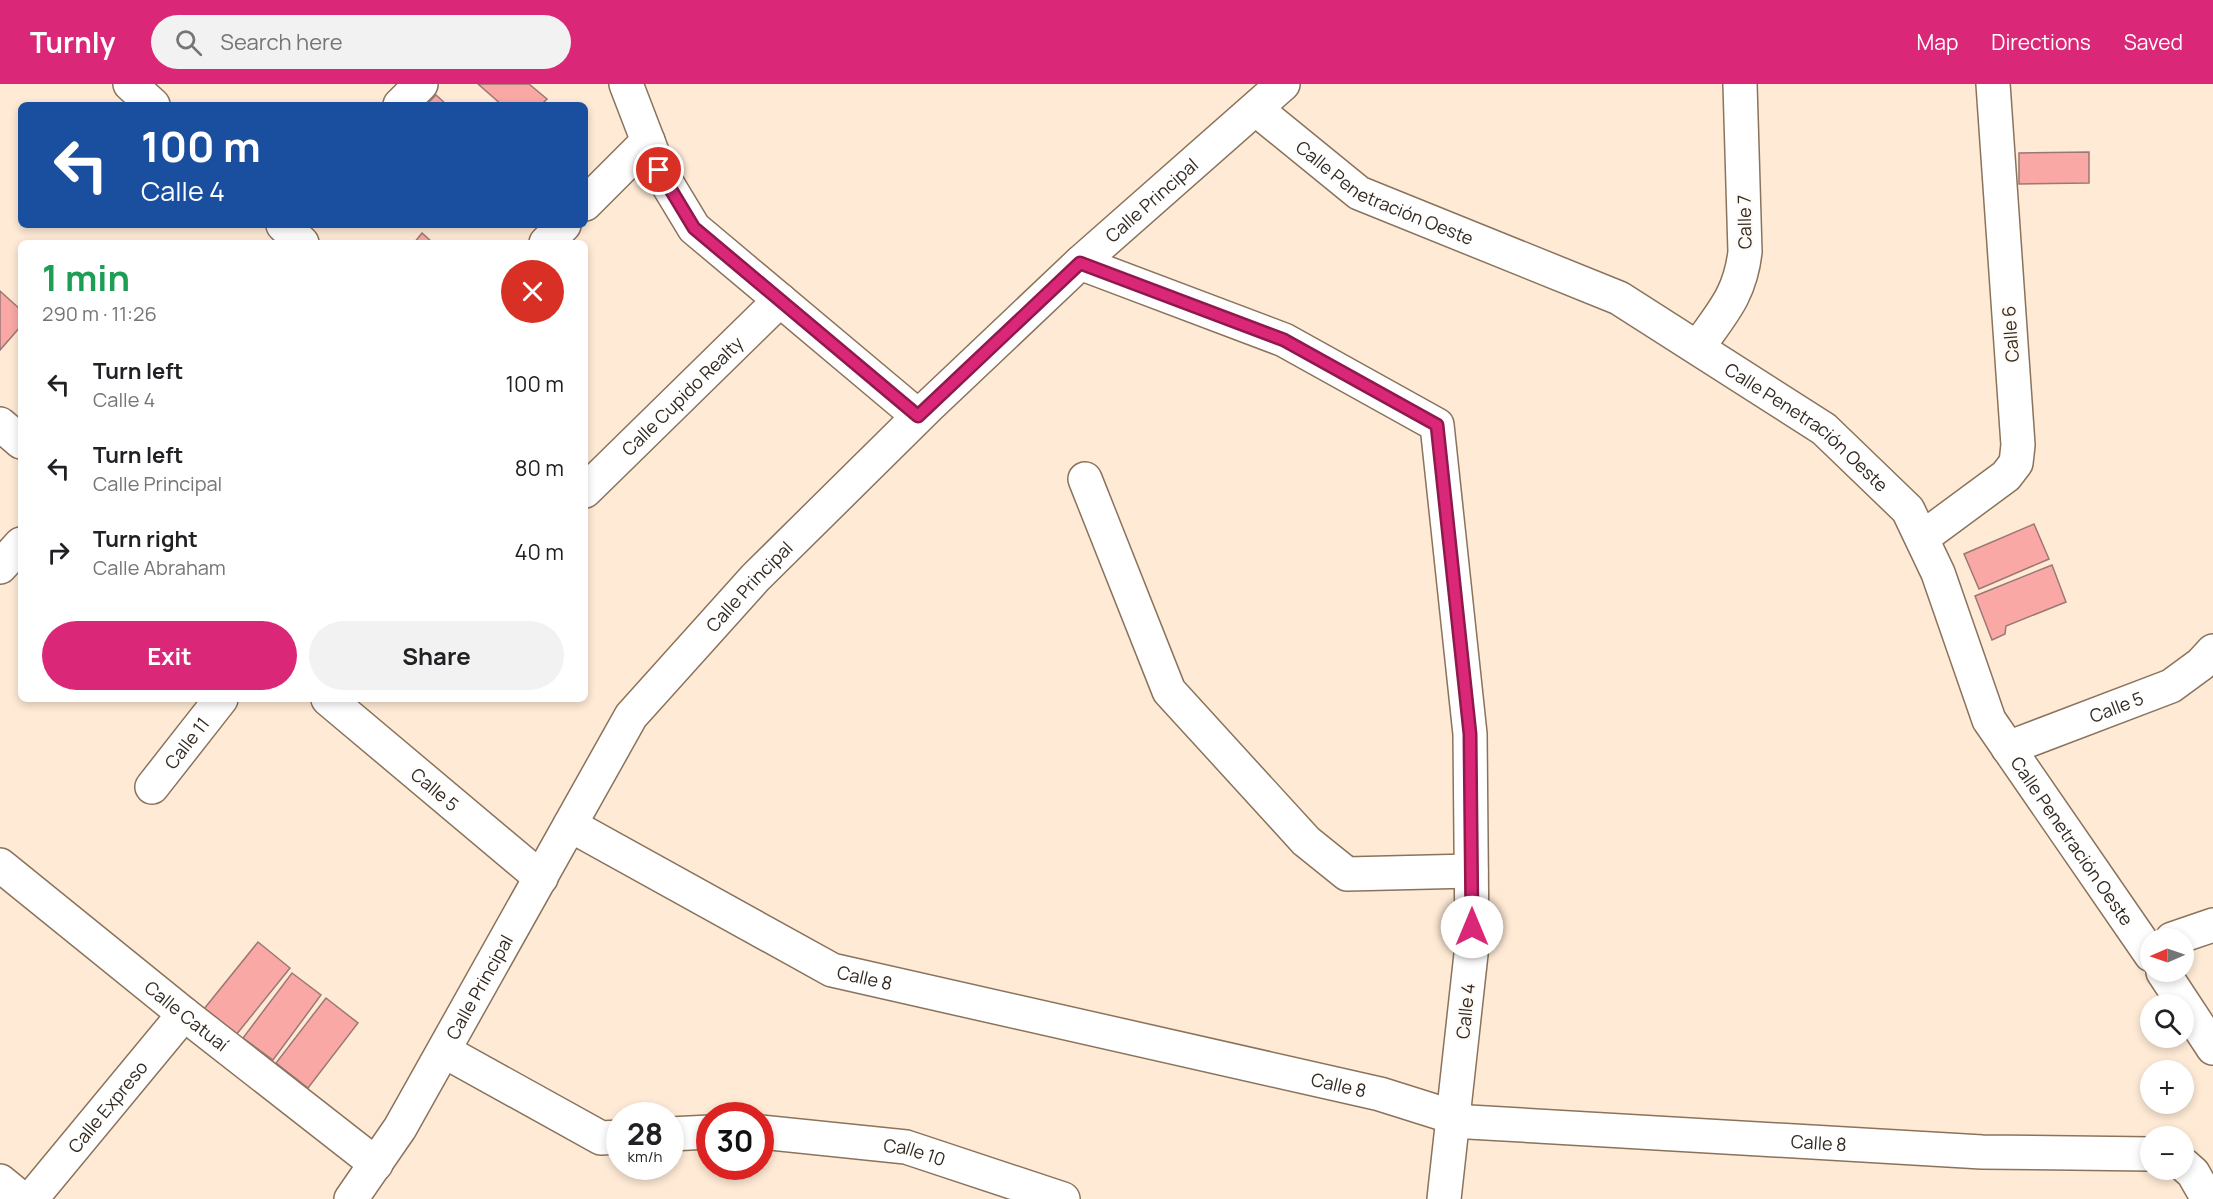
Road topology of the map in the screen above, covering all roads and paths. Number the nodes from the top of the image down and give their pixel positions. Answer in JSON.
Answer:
{"nodes":[{"id":1,"x":130,"y":84,"type":"edge"},
{"id":2,"x":421,"y":84,"type":"edge"},
{"id":3,"x":626,"y":84,"type":"edge"},
{"id":4,"x":1283,"y":84,"type":"edge"},
{"id":5,"x":1740,"y":84,"type":"edge"},
{"id":6,"x":1993,"y":84,"type":"edge"},
{"id":7,"x":150,"y":102,"type":"edge"},
{"id":8,"x":403,"y":102,"type":"edge"},
{"id":9,"x":1257,"y":110,"type":"junction"},
{"id":10,"x":648,"y":141,"type":"junction"},
{"id":11,"x":588,"y":201,"type":"edge"},
{"id":12,"x":286,"y":228,"type":"edge"},
{"id":13,"x":561,"y":228,"type":"edge"},
{"id":14,"x":299,"y":240,"type":"edge"},
{"id":15,"x":549,"y":240,"type":"edge"},
{"id":16,"x":1080,"y":263,"type":"junction"},
{"id":17,"x":780,"y":300,"type":"junction"},
{"id":18,"x":1698,"y":347,"type":"junction"},
{"id":19,"x":918,"y":416,"type":"junction"},
{"id":20,"x":0,"y":424,"type":"edge"},
{"id":21,"x":18,"y":439,"type":"edge"},
{"id":22,"x":1085,"y":479,"type":"dead end"},
{"id":23,"x":588,"y":488,"type":"edge"},
{"id":24,"x":1922,"y":538,"type":"junction"},
{"id":25,"x":18,"y":547,"type":"edge"},
{"id":26,"x":0,"y":567,"type":"edge"},
{"id":27,"x":2213,"y":651,"type":"edge"},
{"id":28,"x":218,"y":702,"type":"edge"},
{"id":29,"x":332,"y":702,"type":"edge"},
{"id":30,"x":2008,"y":748,"type":"junction"},
{"id":31,"x":152,"y":787,"type":"dead end"},
{"id":32,"x":570,"y":825,"type":"junction"},
{"id":33,"x":0,"y":865,"type":"edge"},
{"id":34,"x":1471,"y":871,"type":"junction"},
{"id":35,"x":541,"y":878,"type":"junction"},
{"id":36,"x":2213,"y":925,"type":"edge"},
{"id":37,"x":2140,"y":929,"type":"edge"},
{"id":38,"x":2194,"y":934,"type":"edge"},
{"id":39,"x":2175,"y":982,"type":"edge"},
{"id":40,"x":184,"y":1014,"type":"junction"},
{"id":41,"x":2213,"y":1047,"type":"edge"},
{"id":42,"x":444,"y":1051,"type":"junction"},
{"id":43,"x":1454,"y":1118,"type":"junction"},
{"id":44,"x":774,"y":1133,"type":"edge"},
{"id":45,"x":606,"y":1138,"type":"edge"},
{"id":46,"x":2140,"y":1154,"type":"edge"},
{"id":47,"x":376,"y":1164,"type":"junction"},
{"id":48,"x":2194,"y":1175,"type":"edge"},
{"id":49,"x":0,"y":1181,"type":"edge"},
{"id":50,"x":22,"y":1199,"type":"edge"},
{"id":51,"x":31,"y":1199,"type":"edge"},
{"id":52,"x":351,"y":1199,"type":"edge"},
{"id":53,"x":1063,"y":1199,"type":"edge"},
{"id":54,"x":1444,"y":1199,"type":"edge"},
{"id":55,"x":2208,"y":1199,"type":"edge"}],
"edges":[{"from":1,"to":7,"type":"street"},
{"from":2,"to":8,"type":"street"},
{"from":3,"to":10,"type":"street"},
{"from":4,"to":9,"type":"street","name":"Calle Principal"},
{"from":5,"to":18,"type":"street","name":"Calle 7"},
{"from":6,"to":24,"type":"street","name":"Calle 6"},
{"from":9,"to":16,"type":"street","name":"Calle Principal"},
{"from":9,"to":18,"type":"street","name":"Calle Penetración Oeste"},
{"from":10,"to":11,"type":"street"},
{"from":10,"to":17,"type":"street"},
{"from":12,"to":14,"type":"street"},
{"from":13,"to":15,"type":"street"},
{"from":16,"to":19,"type":"street","name":"Calle Principal"},
{"from":16,"to":34,"type":"street","name":"Calle 4"},
{"from":17,"to":19,"type":"street"},
{"from":17,"to":23,"type":"street","name":"Calle Cupido Realty"},
{"from":18,"to":24,"type":"street","name":"Calle Penetración Oeste"},
{"from":19,"to":32,"type":"street","name":"Calle Principal"},
{"from":20,"to":21,"type":"street"},
{"from":22,"to":34,"type":"street"},
{"from":24,"to":30,"type":"street","name":"Calle Penetración Oeste"},
{"from":25,"to":26,"type":"street"},
{"from":27,"to":30,"type":"street","name":"Calle 5"},
{"from":28,"to":31,"type":"street","name":"Calle 11"},
{"from":29,"to":35,"type":"street","name":"Calle 5"},
{"from":30,"to":37,"type":"street","name":"Calle Penetración Oeste"},
{"from":32,"to":35,"type":"street","name":"Calle Principal"},
{"from":32,"to":43,"type":"street","name":"Calle 8"},
{"from":33,"to":40,"type":"street","name":"Calle Catuaí"},
{"from":34,"to":43,"type":"street","name":"Calle 4"},
{"from":35,"to":42,"type":"street","name":"Calle Principal"},
{"from":36,"to":38,"type":"street"},
{"from":39,"to":41,"type":"street","name":"Calle Penetración Oeste"},
{"from":40,"to":47,"type":"street","name":"Calle Catuaí"},
{"from":40,"to":51,"type":"street","name":"Calle Expreso"},
{"from":42,"to":45,"type":"street"},
{"from":42,"to":47,"type":"street","name":"Calle Principal"},
{"from":43,"to":46,"type":"street","name":"Calle 8"},
{"from":43,"to":54,"type":"street","name":"Calle 4"},
{"from":44,"to":53,"type":"street","name":"Calle 10"},
{"from":47,"to":52,"type":"street","name":"Calle Principal"},
{"from":48,"to":55,"type":"street"},
{"from":49,"to":50,"type":"street"}]}
